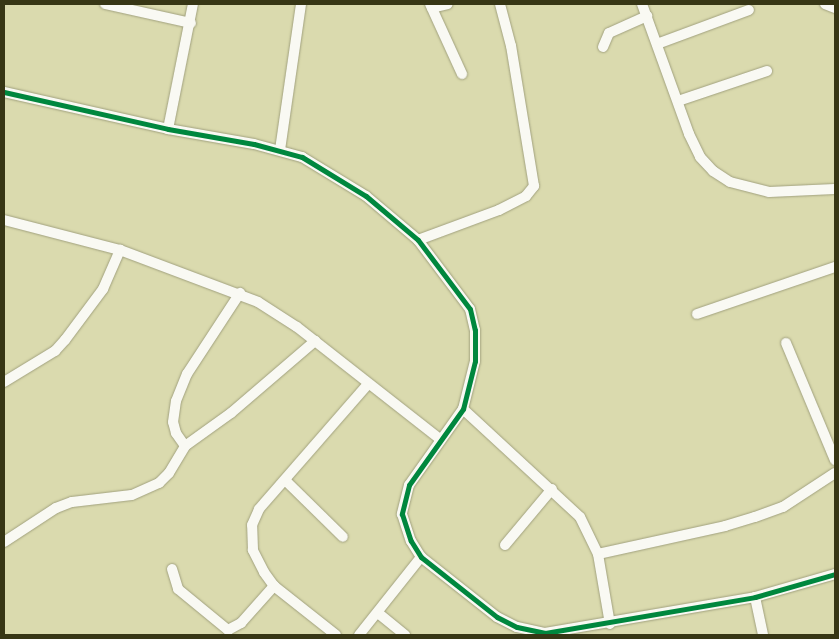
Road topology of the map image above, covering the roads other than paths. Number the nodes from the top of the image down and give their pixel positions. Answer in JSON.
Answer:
{"nodes":[{"id":1,"x":105,"y":4,"type":"edge"},
{"id":2,"x":193,"y":4,"type":"edge"},
{"id":3,"x":301,"y":4,"type":"edge"},
{"id":4,"x":448,"y":4,"type":"edge"},
{"id":5,"x":500,"y":4,"type":"edge"},
{"id":6,"x":642,"y":4,"type":"edge"},
{"id":7,"x":825,"y":4,"type":"edge"},
{"id":8,"x":431,"y":6,"type":"edge"},
{"id":9,"x":835,"y":8,"type":"edge"},
{"id":10,"x":748,"y":10,"type":"dead end"},
{"id":11,"x":646,"y":16,"type":"junction"},
{"id":12,"x":191,"y":23,"type":"junction"},
{"id":13,"x":657,"y":44,"type":"junction"},
{"id":14,"x":603,"y":47,"type":"dead end"},
{"id":15,"x":767,"y":71,"type":"dead end"},
{"id":16,"x":462,"y":74,"type":"dead end"},
{"id":17,"x":4,"y":92,"type":"edge"},
{"id":18,"x":678,"y":102,"type":"junction"},
{"id":19,"x":168,"y":129,"type":"junction"},
{"id":20,"x":280,"y":150,"type":"junction"},
{"id":21,"x":835,"y":189,"type":"edge"},
{"id":22,"x":4,"y":220,"type":"edge"},
{"id":23,"x":418,"y":240,"type":"junction"},
{"id":24,"x":120,"y":250,"type":"junction"},
{"id":25,"x":835,"y":267,"type":"edge"},
{"id":26,"x":240,"y":293,"type":"junction"},
{"id":27,"x":697,"y":314,"type":"dead end"},
{"id":28,"x":315,"y":341,"type":"junction"},
{"id":29,"x":786,"y":343,"type":"dead end"},
{"id":30,"x":6,"y":376,"type":"edge"},
{"id":31,"x":368,"y":384,"type":"junction"},
{"id":32,"x":463,"y":409,"type":"junction"},
{"id":33,"x":440,"y":439,"type":"junction"},
{"id":34,"x":185,"y":446,"type":"junction"},
{"id":35,"x":835,"y":460,"type":"edge"},
{"id":36,"x":835,"y":473,"type":"edge"},
{"id":37,"x":285,"y":480,"type":"junction"},
{"id":38,"x":552,"y":489,"type":"junction"},
{"id":39,"x":342,"y":537,"type":"dead end"},
{"id":40,"x":4,"y":542,"type":"edge"},
{"id":41,"x":504,"y":545,"type":"dead end"},
{"id":42,"x":598,"y":554,"type":"junction"},
{"id":43,"x":421,"y":557,"type":"junction"},
{"id":44,"x":172,"y":570,"type":"dead end"},
{"id":45,"x":835,"y":574,"type":"edge"},
{"id":46,"x":274,"y":586,"type":"junction"},
{"id":47,"x":755,"y":598,"type":"junction"},
{"id":48,"x":378,"y":613,"type":"junction"},
{"id":49,"x":610,"y":624,"type":"junction"},
{"id":50,"x":336,"y":635,"type":"edge"},
{"id":51,"x":359,"y":635,"type":"edge"},
{"id":52,"x":405,"y":635,"type":"edge"},
{"id":53,"x":763,"y":635,"type":"edge"}],
"edges":[{"from":1,"to":12,"type":"street"},
{"from":2,"to":12,"type":"street"},
{"from":3,"to":20,"type":"street"},
{"from":4,"to":8,"type":"street"},
{"from":5,"to":23,"type":"street"},
{"from":6,"to":11,"type":"street"},
{"from":7,"to":9,"type":"street"},
{"from":8,"to":16,"type":"street"},
{"from":10,"to":13,"type":"street"},
{"from":11,"to":13,"type":"street"},
{"from":11,"to":14,"type":"street"},
{"from":12,"to":19,"type":"street"},
{"from":13,"to":18,"type":"street"},
{"from":15,"to":18,"type":"street"},
{"from":17,"to":19,"type":"street"},
{"from":18,"to":21,"type":"street"},
{"from":19,"to":20,"type":"street"},
{"from":20,"to":23,"type":"street"},
{"from":22,"to":24,"type":"street"},
{"from":23,"to":32,"type":"street"},
{"from":24,"to":26,"type":"street"},
{"from":24,"to":30,"type":"street"},
{"from":25,"to":27,"type":"street"},
{"from":26,"to":28,"type":"street"},
{"from":26,"to":34,"type":"street"},
{"from":28,"to":31,"type":"street"},
{"from":28,"to":34,"type":"street"},
{"from":29,"to":35,"type":"street"},
{"from":31,"to":33,"type":"street"},
{"from":31,"to":37,"type":"street"},
{"from":32,"to":33,"type":"street"},
{"from":32,"to":38,"type":"street"},
{"from":33,"to":43,"type":"street"},
{"from":34,"to":40,"type":"street"},
{"from":36,"to":42,"type":"street"},
{"from":37,"to":39,"type":"street"},
{"from":37,"to":46,"type":"street"},
{"from":38,"to":41,"type":"street"},
{"from":38,"to":42,"type":"street"},
{"from":42,"to":49,"type":"street"},
{"from":43,"to":48,"type":"street"},
{"from":43,"to":49,"type":"street"},
{"from":44,"to":46,"type":"street"},
{"from":45,"to":47,"type":"street"},
{"from":46,"to":50,"type":"street"},
{"from":47,"to":49,"type":"street"},
{"from":47,"to":53,"type":"street"},
{"from":48,"to":51,"type":"street"},
{"from":48,"to":52,"type":"street"}]}
